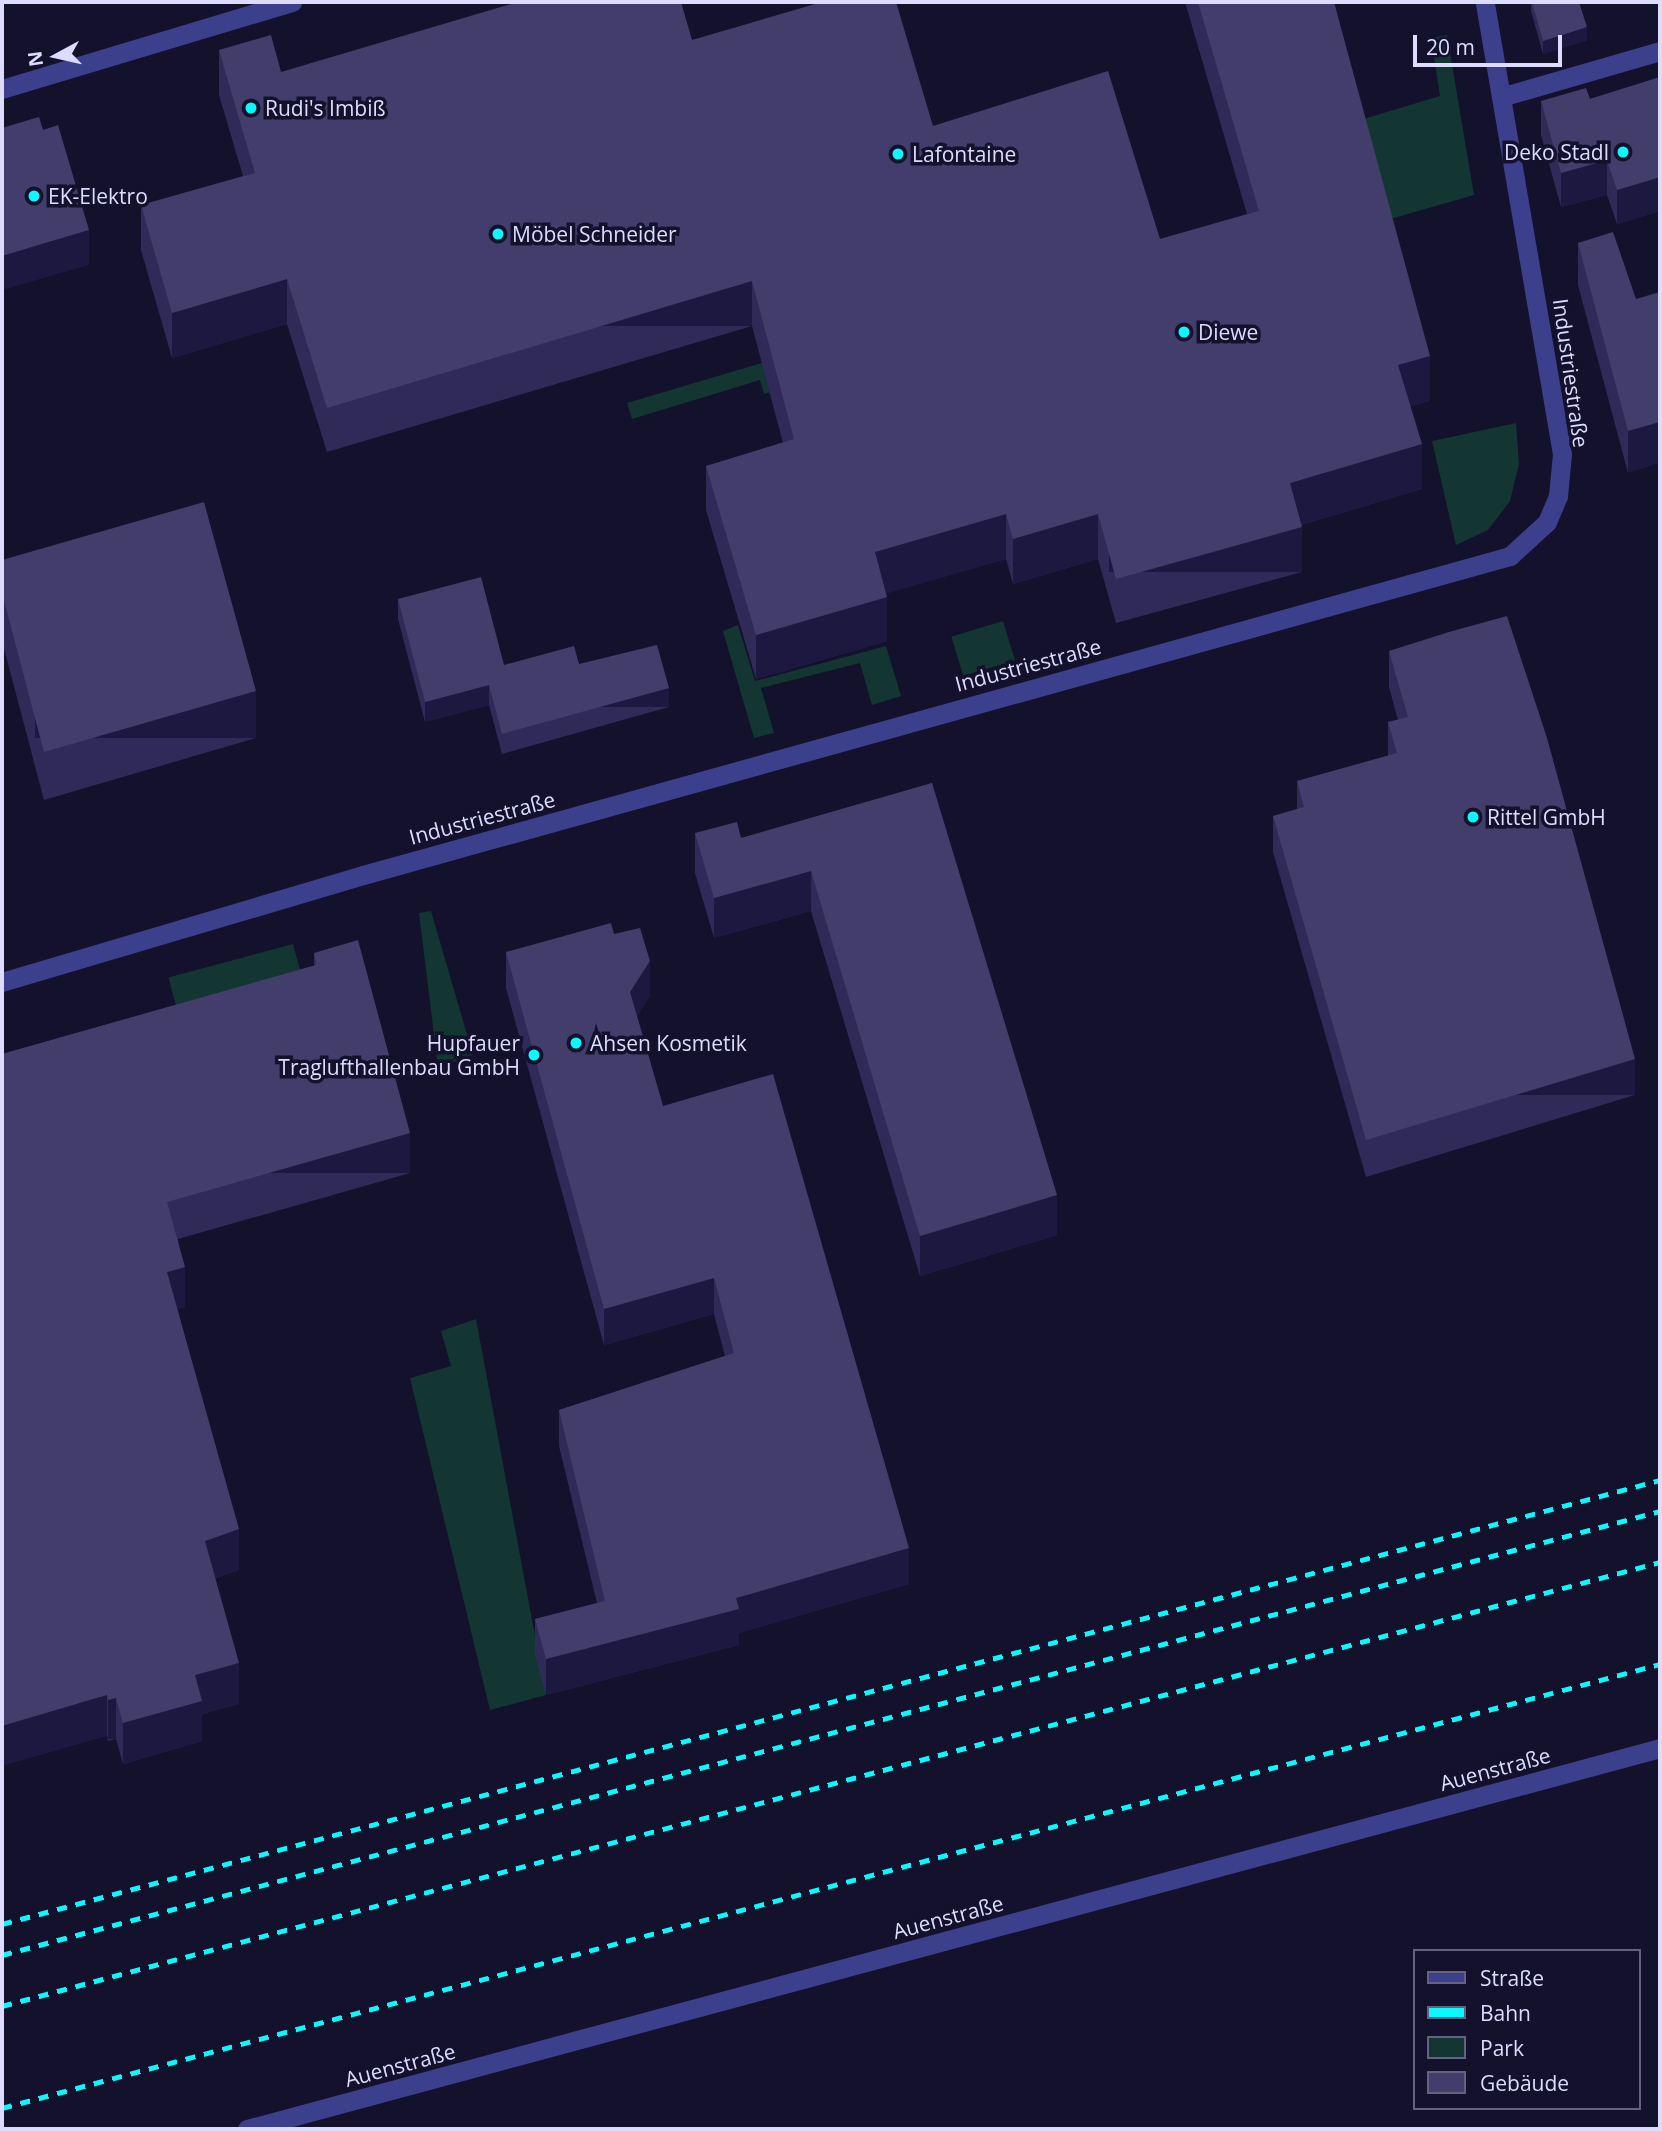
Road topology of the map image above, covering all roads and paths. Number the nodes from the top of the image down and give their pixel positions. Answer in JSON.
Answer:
{"nodes":[{"id":1,"x":292,"y":2,"type":"edge"},
{"id":2,"x":1485,"y":2,"type":"edge"},
{"id":3,"x":1660,"y":51,"type":"edge"},
{"id":4,"x":2,"y":89,"type":"edge"},
{"id":5,"x":1502,"y":96,"type":"junction"},
{"id":6,"x":2,"y":982,"type":"edge"},
{"id":7,"x":1660,"y":1748,"type":"edge"},
{"id":8,"x":247,"y":2129,"type":"edge"}],
"edges":[{"from":1,"to":4,"type":"street"},
{"from":2,"to":5,"type":"street","name":"Industriestraße"},
{"from":3,"to":5,"type":"street"},
{"from":5,"to":6,"type":"street","name":"Industriestraße"},
{"from":7,"to":8,"type":"street","name":"Auenstraße"}]}
